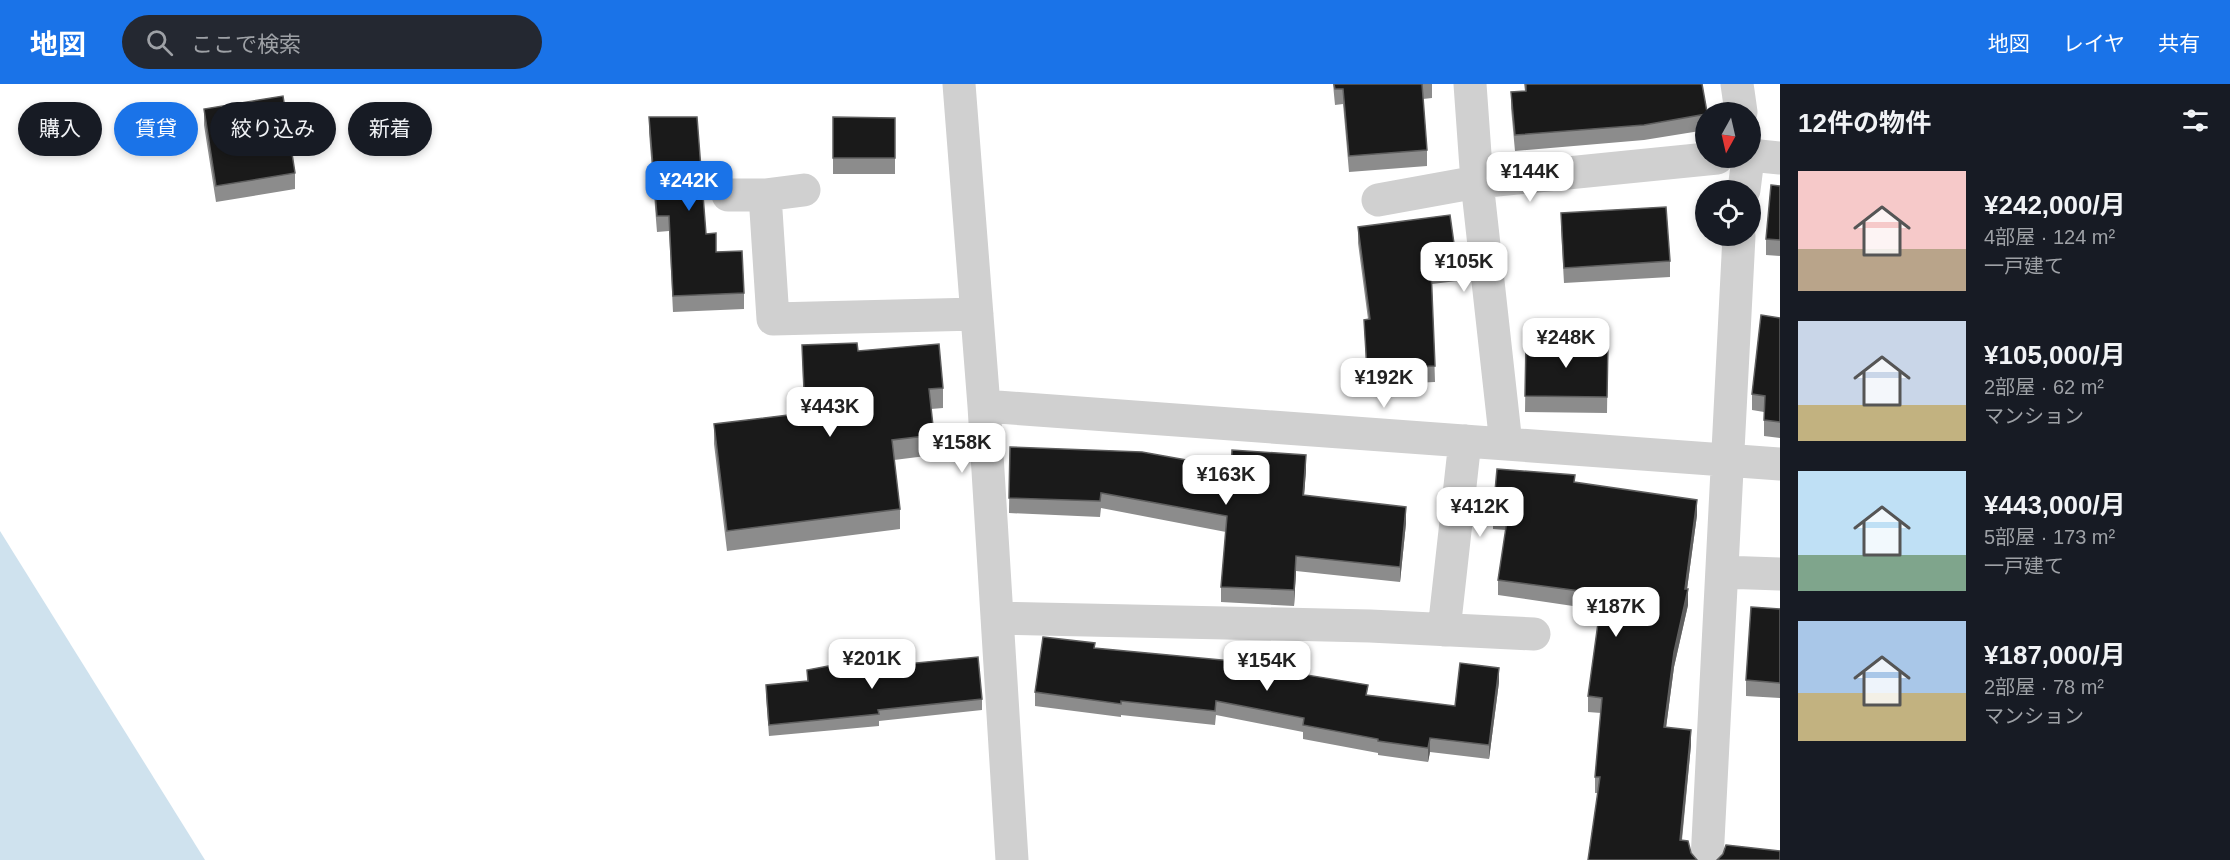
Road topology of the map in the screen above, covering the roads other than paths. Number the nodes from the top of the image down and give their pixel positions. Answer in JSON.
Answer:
{"nodes":[{"id":1,"x":959,"y":84,"type":"edge"},
{"id":2,"x":1470,"y":84,"type":"edge"},
{"id":3,"x":1737,"y":84,"type":"edge"},
{"id":4,"x":1740,"y":102,"type":"edge"},
{"id":5,"x":1761,"y":157,"type":"edge"},
{"id":6,"x":1780,"y":158,"type":"edge"},
{"id":7,"x":1695,"y":160,"type":"edge"},
{"id":8,"x":1477,"y":182,"type":"junction"},
{"id":9,"x":804,"y":190,"type":"dead end"},
{"id":10,"x":728,"y":195,"type":"dead end"},
{"id":11,"x":765,"y":195,"type":"junction"},
{"id":12,"x":1378,"y":200,"type":"dead end"},
{"id":13,"x":1739,"y":246,"type":"edge"},
{"id":14,"x":977,"y":314,"type":"junction"},
{"id":15,"x":984,"y":406,"type":"junction"},
{"id":16,"x":1465,"y":441,"type":"junction"},
{"id":17,"x":1506,"y":444,"type":"junction"},
{"id":18,"x":1728,"y":460,"type":"junction"},
{"id":19,"x":1780,"y":464,"type":"edge"},
{"id":20,"x":1722,"y":572,"type":"junction"},
{"id":21,"x":1780,"y":574,"type":"edge"},
{"id":22,"x":997,"y":618,"type":"junction"},
{"id":23,"x":1444,"y":630,"type":"junction"},
{"id":24,"x":1534,"y":634,"type":"dead end"},
{"id":25,"x":1012,"y":860,"type":"edge"},
{"id":26,"x":1707,"y":860,"type":"edge"}],
"edges":[{"from":1,"to":14,"type":"street"},
{"from":2,"to":8,"type":"street"},
{"from":3,"to":4,"type":"street"},
{"from":5,"to":6,"type":"street"},
{"from":7,"to":8,"type":"street"},
{"from":8,"to":12,"type":"street"},
{"from":8,"to":17,"type":"street"},
{"from":9,"to":11,"type":"street"},
{"from":10,"to":11,"type":"street"},
{"from":11,"to":14,"type":"street"},
{"from":13,"to":18,"type":"street"},
{"from":14,"to":15,"type":"street"},
{"from":15,"to":16,"type":"street"},
{"from":15,"to":22,"type":"street"},
{"from":16,"to":17,"type":"street"},
{"from":16,"to":23,"type":"street"},
{"from":17,"to":18,"type":"street"},
{"from":18,"to":19,"type":"street"},
{"from":18,"to":20,"type":"street"},
{"from":20,"to":21,"type":"street"},
{"from":20,"to":26,"type":"street"},
{"from":22,"to":23,"type":"street"},
{"from":22,"to":25,"type":"street"},
{"from":23,"to":24,"type":"street"}]}
